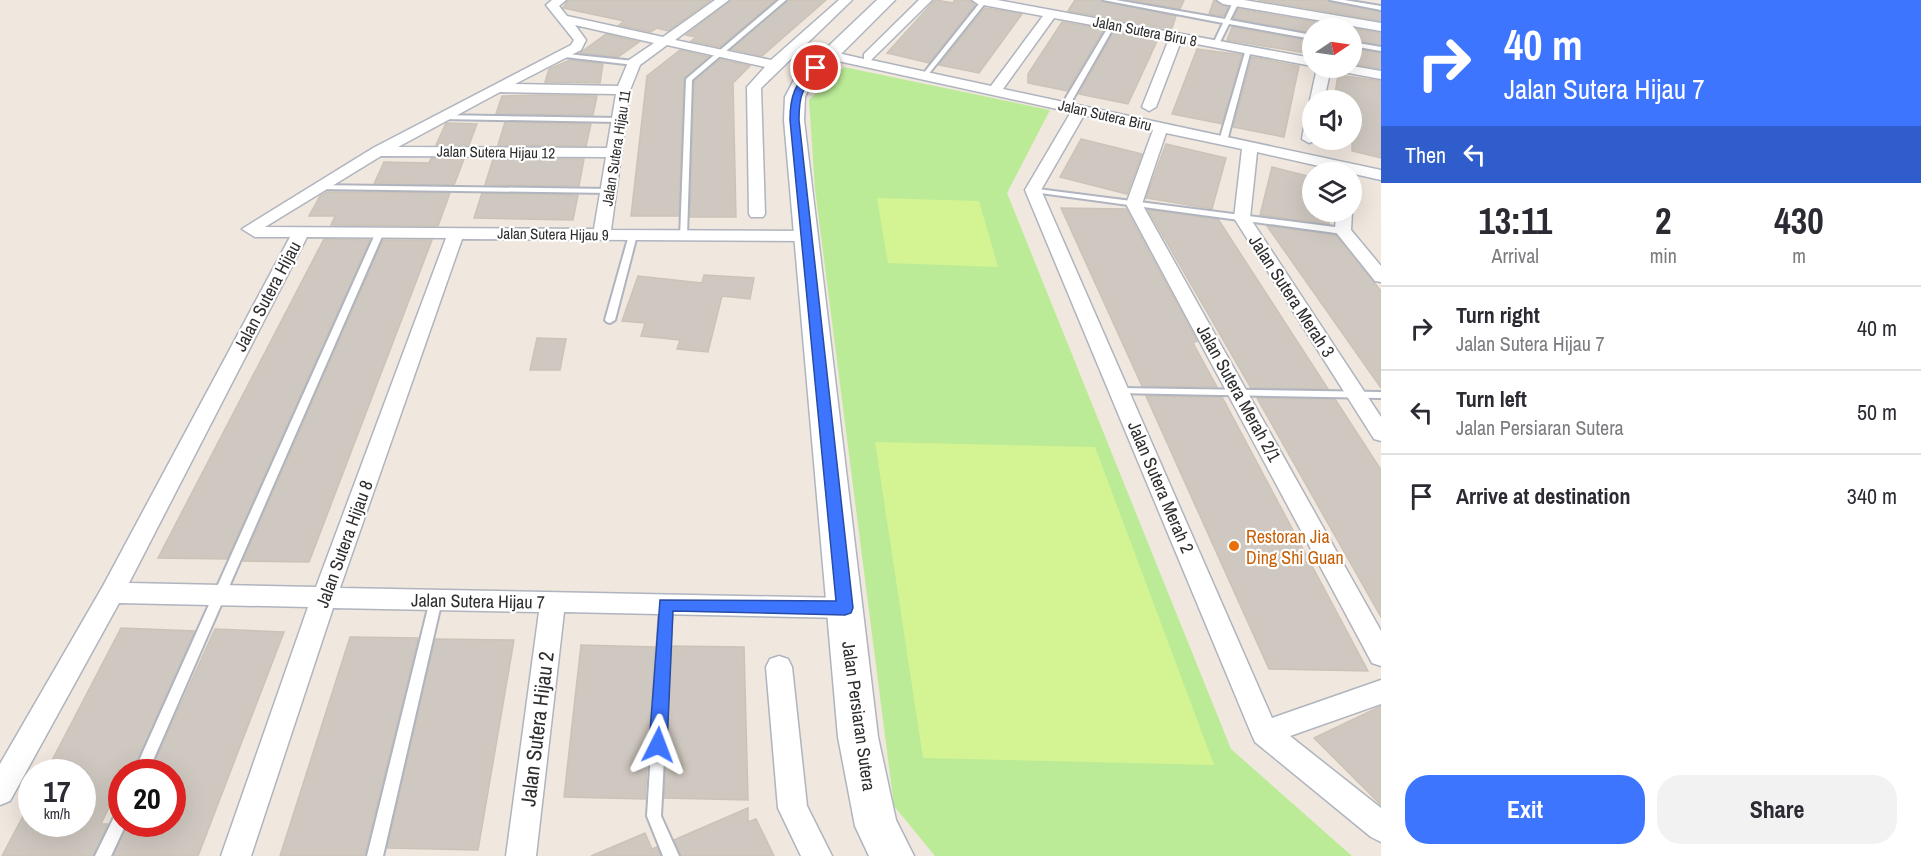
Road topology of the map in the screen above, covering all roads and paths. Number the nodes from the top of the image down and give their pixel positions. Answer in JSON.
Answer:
{"nodes":[{"id":1,"x":560,"y":0,"type":"edge"},
{"id":2,"x":722,"y":0,"type":"edge"},
{"id":3,"x":783,"y":0,"type":"edge"},
{"id":4,"x":846,"y":0,"type":"edge"},
{"id":5,"x":887,"y":0,"type":"edge"},
{"id":6,"x":926,"y":0,"type":"edge"},
{"id":7,"x":981,"y":0,"type":"edge"},
{"id":8,"x":1106,"y":0,"type":"edge"},
{"id":9,"x":1223,"y":0,"type":"edge"},
{"id":10,"x":1333,"y":0,"type":"edge"},
{"id":11,"x":1237,"y":1,"type":"edge"},
{"id":12,"x":1381,"y":8,"type":"edge"},
{"id":13,"x":1051,"y":14,"type":"junction"},
{"id":14,"x":563,"y":20,"type":"junction"},
{"id":15,"x":1227,"y":22,"type":"junction"},
{"id":16,"x":1112,"y":25,"type":"junction"},
{"id":17,"x":1381,"y":27,"type":"edge"},
{"id":18,"x":1302,"y":35,"type":"edge"},
{"id":19,"x":1176,"y":37,"type":"junction"},
{"id":20,"x":666,"y":40,"type":"junction"},
{"id":21,"x":1216,"y":44,"type":"junction"},
{"id":22,"x":1362,"y":46,"type":"edge"},
{"id":23,"x":1381,"y":49,"type":"edge"},
{"id":24,"x":1248,"y":50,"type":"junction"},
{"id":25,"x":721,"y":52,"type":"junction"},
{"id":26,"x":558,"y":55,"type":"junction"},
{"id":27,"x":829,"y":55,"type":"junction"},
{"id":28,"x":869,"y":57,"type":"dead end"},
{"id":29,"x":1302,"y":60,"type":"edge"},
{"id":30,"x":634,"y":63,"type":"junction"},
{"id":31,"x":774,"y":64,"type":"junction"},
{"id":32,"x":1362,"y":72,"type":"edge"},
{"id":33,"x":925,"y":75,"type":"junction"},
{"id":34,"x":1381,"y":75,"type":"edge"},
{"id":35,"x":495,"y":88,"type":"junction"},
{"id":36,"x":623,"y":90,"type":"junction"},
{"id":37,"x":995,"y":90,"type":"junction"},
{"id":38,"x":1149,"y":107,"type":"dead end"},
{"id":39,"x":1072,"y":108,"type":"junction"},
{"id":40,"x":440,"y":117,"type":"junction"},
{"id":41,"x":619,"y":120,"type":"junction"},
{"id":42,"x":1161,"y":127,"type":"junction"},
{"id":43,"x":1222,"y":141,"type":"junction"},
{"id":44,"x":1250,"y":147,"type":"junction"},
{"id":45,"x":378,"y":151,"type":"junction"},
{"id":46,"x":614,"y":153,"type":"junction"},
{"id":47,"x":1313,"y":162,"type":"edge"},
{"id":48,"x":1362,"y":172,"type":"edge"},
{"id":49,"x":1381,"y":175,"type":"edge"},
{"id":50,"x":319,"y":187,"type":"junction"},
{"id":51,"x":1033,"y":190,"type":"junction"},
{"id":52,"x":610,"y":191,"type":"junction"},
{"id":53,"x":1134,"y":204,"type":"junction"},
{"id":54,"x":757,"y":214,"type":"dead end"},
{"id":55,"x":1242,"y":218,"type":"junction"},
{"id":56,"x":1343,"y":222,"type":"edge"},
{"id":57,"x":1343,"y":231,"type":"junction"},
{"id":58,"x":301,"y":232,"type":"junction"},
{"id":59,"x":380,"y":232,"type":"junction"},
{"id":60,"x":456,"y":233,"type":"junction"},
{"id":61,"x":602,"y":235,"type":"junction"},
{"id":62,"x":633,"y":235,"type":"junction"},
{"id":63,"x":683,"y":236,"type":"junction"},
{"id":64,"x":805,"y":236,"type":"junction"},
{"id":65,"x":1381,"y":276,"type":"edge"},
{"id":66,"x":610,"y":320,"type":"dead end"},
{"id":67,"x":1119,"y":391,"type":"junction"},
{"id":68,"x":1239,"y":393,"type":"junction"},
{"id":69,"x":1356,"y":395,"type":"junction"},
{"id":70,"x":1381,"y":395,"type":"edge"},
{"id":71,"x":1381,"y":434,"type":"edge"},
{"id":72,"x":112,"y":593,"type":"junction"},
{"id":73,"x":221,"y":596,"type":"junction"},
{"id":74,"x":324,"y":598,"type":"junction"},
{"id":75,"x":436,"y":600,"type":"junction"},
{"id":76,"x":553,"y":602,"type":"junction"},
{"id":77,"x":666,"y":605,"type":"junction"},
{"id":78,"x":845,"y":608,"type":"junction"},
{"id":79,"x":1381,"y":655,"type":"edge"},
{"id":80,"x":779,"y":667,"type":"dead end"},
{"id":81,"x":1381,"y":693,"type":"edge"},
{"id":82,"x":1265,"y":734,"type":"junction"},
{"id":83,"x":147,"y":759,"type":"edge"},
{"id":84,"x":0,"y":791,"type":"edge"},
{"id":85,"x":1381,"y":827,"type":"edge"},
{"id":86,"x":112,"y":837,"type":"edge"},
{"id":87,"x":103,"y":856,"type":"edge"},
{"id":88,"x":236,"y":856,"type":"edge"},
{"id":89,"x":375,"y":856,"type":"edge"},
{"id":90,"x":521,"y":856,"type":"edge"},
{"id":91,"x":671,"y":856,"type":"edge"},
{"id":92,"x":817,"y":856,"type":"edge"},
{"id":93,"x":892,"y":856,"type":"edge"}],
"edges":[{"from":1,"to":14,"type":"street","name":"Jalan Sutera Hijau"},
{"from":2,"to":20,"type":"street"},
{"from":3,"to":25,"type":"lane"},
{"from":4,"to":31,"type":"street"},
{"from":5,"to":27,"type":"street","name":"Jalan Persiaran Sutera"},
{"from":6,"to":28,"type":"street"},
{"from":7,"to":13,"type":"street","name":"Jalan Sutera Biru 8"},
{"from":7,"to":33,"type":"lane"},
{"from":8,"to":15,"type":"lane"},
{"from":9,"to":11,"type":"street"},
{"from":10,"to":12,"type":"lane"},
{"from":11,"to":15,"type":"lane"},
{"from":11,"to":17,"type":"street"},
{"from":13,"to":16,"type":"street","name":"Jalan Sutera Biru 8"},
{"from":13,"to":37,"type":"street"},
{"from":14,"to":20,"type":"street"},
{"from":14,"to":26,"type":"street","name":"Jalan Sutera Hijau"},
{"from":15,"to":18,"type":"lane"},
{"from":15,"to":21,"type":"lane"},
{"from":16,"to":19,"type":"street","name":"Jalan Sutera Biru 8"},
{"from":16,"to":39,"type":"lane"},
{"from":19,"to":21,"type":"street","name":"Jalan Sutera Biru 8"},
{"from":19,"to":38,"type":"street"},
{"from":20,"to":25,"type":"street"},
{"from":20,"to":30,"type":"street"},
{"from":21,"to":24,"type":"street","name":"Jalan Sutera Biru 8"},
{"from":22,"to":23,"type":"lane"},
{"from":24,"to":29,"type":"street","name":"Jalan Sutera Biru 8"},
{"from":24,"to":43,"type":"lane"},
{"from":25,"to":31,"type":"street"},
{"from":25,"to":63,"type":"lane"},
{"from":26,"to":30,"type":"lane"},
{"from":26,"to":35,"type":"street","name":"Jalan Sutera Hijau"},
{"from":27,"to":33,"type":"street","name":"Jalan Sutera Biru"},
{"from":27,"to":64,"type":"street","name":"Jalan Persiaran Sutera"},
{"from":30,"to":36,"type":"street","name":"Jalan Sutera Hijau 11"},
{"from":31,"to":54,"type":"street"},
{"from":32,"to":34,"type":"street"},
{"from":33,"to":37,"type":"street","name":"Jalan Sutera Biru"},
{"from":35,"to":36,"type":"street"},
{"from":35,"to":40,"type":"street","name":"Jalan Sutera Hijau"},
{"from":36,"to":41,"type":"street","name":"Jalan Sutera Hijau 11"},
{"from":37,"to":39,"type":"street","name":"Jalan Sutera Biru"},
{"from":39,"to":42,"type":"street","name":"Jalan Sutera Biru"},
{"from":39,"to":51,"type":"street"},
{"from":40,"to":41,"type":"lane"},
{"from":40,"to":45,"type":"street","name":"Jalan Sutera Hijau"},
{"from":41,"to":46,"type":"street","name":"Jalan Sutera Hijau 11"},
{"from":42,"to":43,"type":"street","name":"Jalan Sutera Biru"},
{"from":42,"to":53,"type":"street"},
{"from":43,"to":44,"type":"street","name":"Jalan Sutera Biru"},
{"from":44,"to":47,"type":"street","name":"Jalan Sutera Biru"},
{"from":44,"to":55,"type":"street","name":"Jalan Sutera Merah 3"},
{"from":45,"to":46,"type":"street","name":"Jalan Sutera Hijau 12"},
{"from":45,"to":50,"type":"street","name":"Jalan Sutera Hijau"},
{"from":46,"to":52,"type":"street","name":"Jalan Sutera Hijau 11"},
{"from":48,"to":49,"type":"street","name":"Jalan Sutera Biru"},
{"from":50,"to":52,"type":"lane"},
{"from":50,"to":58,"type":"street","name":"Jalan Sutera Hijau"},
{"from":51,"to":53,"type":"lane"},
{"from":51,"to":67,"type":"street","name":"Jalan Sutera Merah 2"},
{"from":52,"to":61,"type":"street","name":"Jalan Sutera Hijau 11"},
{"from":53,"to":55,"type":"lane"},
{"from":53,"to":68,"type":"street","name":"Jalan Sutera Merah 2/1"},
{"from":55,"to":57,"type":"lane"},
{"from":55,"to":69,"type":"street","name":"Jalan Sutera Merah 3"},
{"from":56,"to":57,"type":"street"},
{"from":57,"to":65,"type":"street"},
{"from":58,"to":59,"type":"street","name":"Jalan Sutera Hijau 9"},
{"from":58,"to":72,"type":"street","name":"Jalan Sutera Hijau"},
{"from":59,"to":60,"type":"street","name":"Jalan Sutera Hijau 9"},
{"from":59,"to":73,"type":"lane"},
{"from":60,"to":61,"type":"street","name":"Jalan Sutera Hijau 9"},
{"from":60,"to":74,"type":"street","name":"Jalan Sutera Hijau 8"},
{"from":61,"to":62,"type":"street","name":"Jalan Sutera Hijau 9"},
{"from":62,"to":63,"type":"street","name":"Jalan Sutera Hijau 9"},
{"from":62,"to":66,"type":"lane"},
{"from":63,"to":64,"type":"street","name":"Jalan Sutera Hijau 9"},
{"from":64,"to":78,"type":"street","name":"Jalan Persiaran Sutera"},
{"from":67,"to":68,"type":"lane"},
{"from":67,"to":82,"type":"street","name":"Jalan Sutera Merah 2"},
{"from":68,"to":69,"type":"lane"},
{"from":68,"to":79,"type":"street","name":"Jalan Sutera Merah 2/1"},
{"from":69,"to":70,"type":"lane"},
{"from":69,"to":71,"type":"street","name":"Jalan Sutera Merah 3"},
{"from":72,"to":73,"type":"street","name":"Jalan Sutera Hijau 7"},
{"from":72,"to":84,"type":"street","name":"Jalan Sutera Hijau"},
{"from":73,"to":74,"type":"street","name":"Jalan Sutera Hijau 7"},
{"from":73,"to":83,"type":"lane"},
{"from":74,"to":75,"type":"street","name":"Jalan Sutera Hijau 7"},
{"from":74,"to":88,"type":"street","name":"Jalan Sutera Hijau 8"},
{"from":75,"to":76,"type":"street","name":"Jalan Sutera Hijau 7"},
{"from":75,"to":89,"type":"lane"},
{"from":76,"to":77,"type":"street","name":"Jalan Sutera Hijau 7"},
{"from":76,"to":90,"type":"street","name":"Jalan Sutera Hijau 2"},
{"from":77,"to":78,"type":"street","name":"Jalan Sutera Hijau 7"},
{"from":77,"to":91,"type":"lane"},
{"from":78,"to":93,"type":"street","name":"Jalan Persiaran Sutera"},
{"from":80,"to":92,"type":"street"},
{"from":81,"to":82,"type":"street"},
{"from":82,"to":85,"type":"street","name":"Jalan Sutera Merah 2"},
{"from":86,"to":87,"type":"lane"}]}
